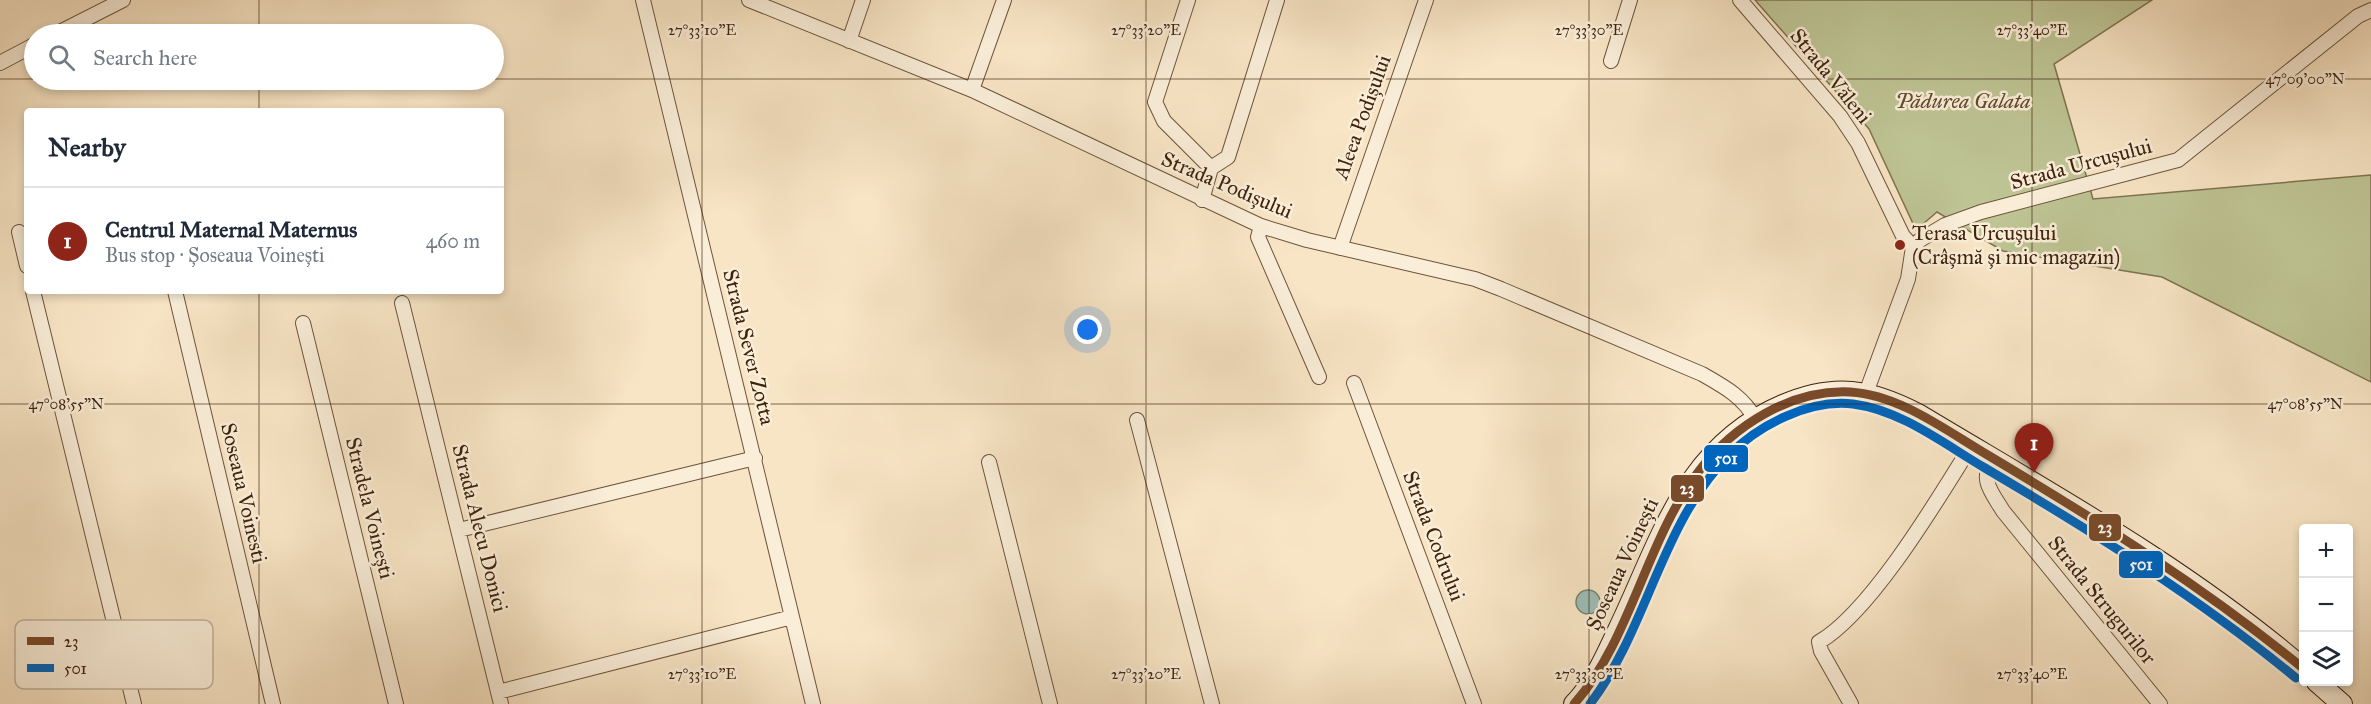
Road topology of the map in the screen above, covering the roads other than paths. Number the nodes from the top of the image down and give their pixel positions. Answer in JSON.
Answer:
{"nodes":[{"id":1,"x":123,"y":0,"type":"edge"},
{"id":2,"x":643,"y":0,"type":"edge"},
{"id":3,"x":749,"y":0,"type":"edge"},
{"id":4,"x":863,"y":0,"type":"edge"},
{"id":5,"x":1004,"y":0,"type":"edge"},
{"id":6,"x":1188,"y":0,"type":"edge"},
{"id":7,"x":1277,"y":0,"type":"edge"},
{"id":8,"x":1426,"y":0,"type":"edge"},
{"id":9,"x":1630,"y":0,"type":"edge"},
{"id":10,"x":1740,"y":0,"type":"edge"},
{"id":11,"x":2371,"y":10,"type":"edge"},
{"id":12,"x":76,"y":24,"type":"edge"},
{"id":13,"x":849,"y":41,"type":"junction"},
{"id":14,"x":24,"y":50,"type":"edge"},
{"id":15,"x":1611,"y":61,"type":"dead end"},
{"id":16,"x":0,"y":63,"type":"edge"},
{"id":17,"x":972,"y":90,"type":"junction"},
{"id":18,"x":1211,"y":168,"type":"junction"},
{"id":19,"x":1202,"y":200,"type":"junction"},
{"id":20,"x":1261,"y":226,"type":"junction"},
{"id":21,"x":19,"y":232,"type":"dead end"},
{"id":22,"x":1340,"y":248,"type":"junction"},
{"id":23,"x":1913,"y":248,"type":"junction"},
{"id":24,"x":24,"y":253,"type":"edge"},
{"id":25,"x":34,"y":294,"type":"edge"},
{"id":26,"x":176,"y":294,"type":"edge"},
{"id":27,"x":402,"y":303,"type":"dead end"},
{"id":28,"x":303,"y":323,"type":"dead end"},
{"id":29,"x":1318,"y":377,"type":"dead end"},
{"id":30,"x":1354,"y":383,"type":"dead end"},
{"id":31,"x":1866,"y":393,"type":"junction"},
{"id":32,"x":1755,"y":419,"type":"junction"},
{"id":33,"x":1137,"y":420,"type":"dead end"},
{"id":34,"x":1971,"y":446,"type":"junction"},
{"id":35,"x":755,"y":458,"type":"junction"},
{"id":36,"x":1992,"y":459,"type":"junction"},
{"id":37,"x":989,"y":462,"type":"dead end"},
{"id":38,"x":459,"y":530,"type":"junction"},
{"id":39,"x":792,"y":617,"type":"junction"},
{"id":40,"x":113,"y":620,"type":"edge"},
{"id":41,"x":2299,"y":665,"type":"edge"},
{"id":42,"x":2322,"y":686,"type":"edge"},
{"id":43,"x":130,"y":689,"type":"edge"},
{"id":44,"x":500,"y":698,"type":"edge"},
{"id":45,"x":134,"y":704,"type":"edge"},
{"id":46,"x":273,"y":704,"type":"edge"},
{"id":47,"x":396,"y":704,"type":"edge"},
{"id":48,"x":813,"y":704,"type":"edge"},
{"id":49,"x":1050,"y":704,"type":"edge"},
{"id":50,"x":1212,"y":704,"type":"edge"},
{"id":51,"x":1474,"y":704,"type":"edge"},
{"id":52,"x":1574,"y":704,"type":"edge"},
{"id":53,"x":1851,"y":704,"type":"edge"},
{"id":54,"x":2160,"y":704,"type":"edge"},
{"id":55,"x":2342,"y":704,"type":"edge"}],
"edges":[{"from":1,"to":12,"type":"street"},
{"from":2,"to":35,"type":"street","name":"Strada Sever Zotta"},
{"from":3,"to":13,"type":"street","name":"Strada Podișului"},
{"from":4,"to":13,"type":"street"},
{"from":5,"to":17,"type":"street"},
{"from":6,"to":18,"type":"street"},
{"from":7,"to":18,"type":"street"},
{"from":8,"to":22,"type":"street","name":"Aleea Podișului"},
{"from":9,"to":15,"type":"street"},
{"from":10,"to":23,"type":"street","name":"Strada Văleni"},
{"from":11,"to":23,"type":"street","name":"Strada Urcușului"},
{"from":13,"to":17,"type":"street","name":"Strada Podișului"},
{"from":14,"to":16,"type":"street"},
{"from":17,"to":19,"type":"street","name":"Strada Podișului"},
{"from":18,"to":19,"type":"street"},
{"from":19,"to":20,"type":"street","name":"Strada Podișului"},
{"from":20,"to":22,"type":"street","name":"Strada Podișului"},
{"from":20,"to":29,"type":"street"},
{"from":21,"to":24,"type":"street"},
{"from":22,"to":32,"type":"street","name":"Strada Podișului"},
{"from":23,"to":31,"type":"street"},
{"from":25,"to":40,"type":"street"},
{"from":26,"to":46,"type":"street","name":"Soseaua Voinesti"},
{"from":27,"to":38,"type":"street","name":"Strada Alecu Donici"},
{"from":28,"to":47,"type":"street","name":"Stradela Voinești"},
{"from":30,"to":51,"type":"street","name":"Strada Codrului"},
{"from":31,"to":32,"type":"main road","name":"Șoseaua Voinești"},
{"from":31,"to":34,"type":"main road","name":"Șoseaua Voinești"},
{"from":32,"to":52,"type":"main road","name":"Șoseaua Voinești"},
{"from":33,"to":50,"type":"street"},
{"from":34,"to":36,"type":"main road","name":"Șoseaua Voinești"},
{"from":34,"to":53,"type":"street"},
{"from":35,"to":38,"type":"street"},
{"from":35,"to":39,"type":"street","name":"Strada Sever Zotta"},
{"from":36,"to":41,"type":"main road","name":"Șoseaua Voinești"},
{"from":36,"to":54,"type":"street","name":"Strada Strugurilor"},
{"from":37,"to":49,"type":"street"},
{"from":38,"to":44,"type":"street","name":"Strada Alecu Donici"},
{"from":39,"to":44,"type":"street"},
{"from":39,"to":48,"type":"street","name":"Strada Sever Zotta"},
{"from":42,"to":55,"type":"main road"},
{"from":43,"to":45,"type":"street"}]}
